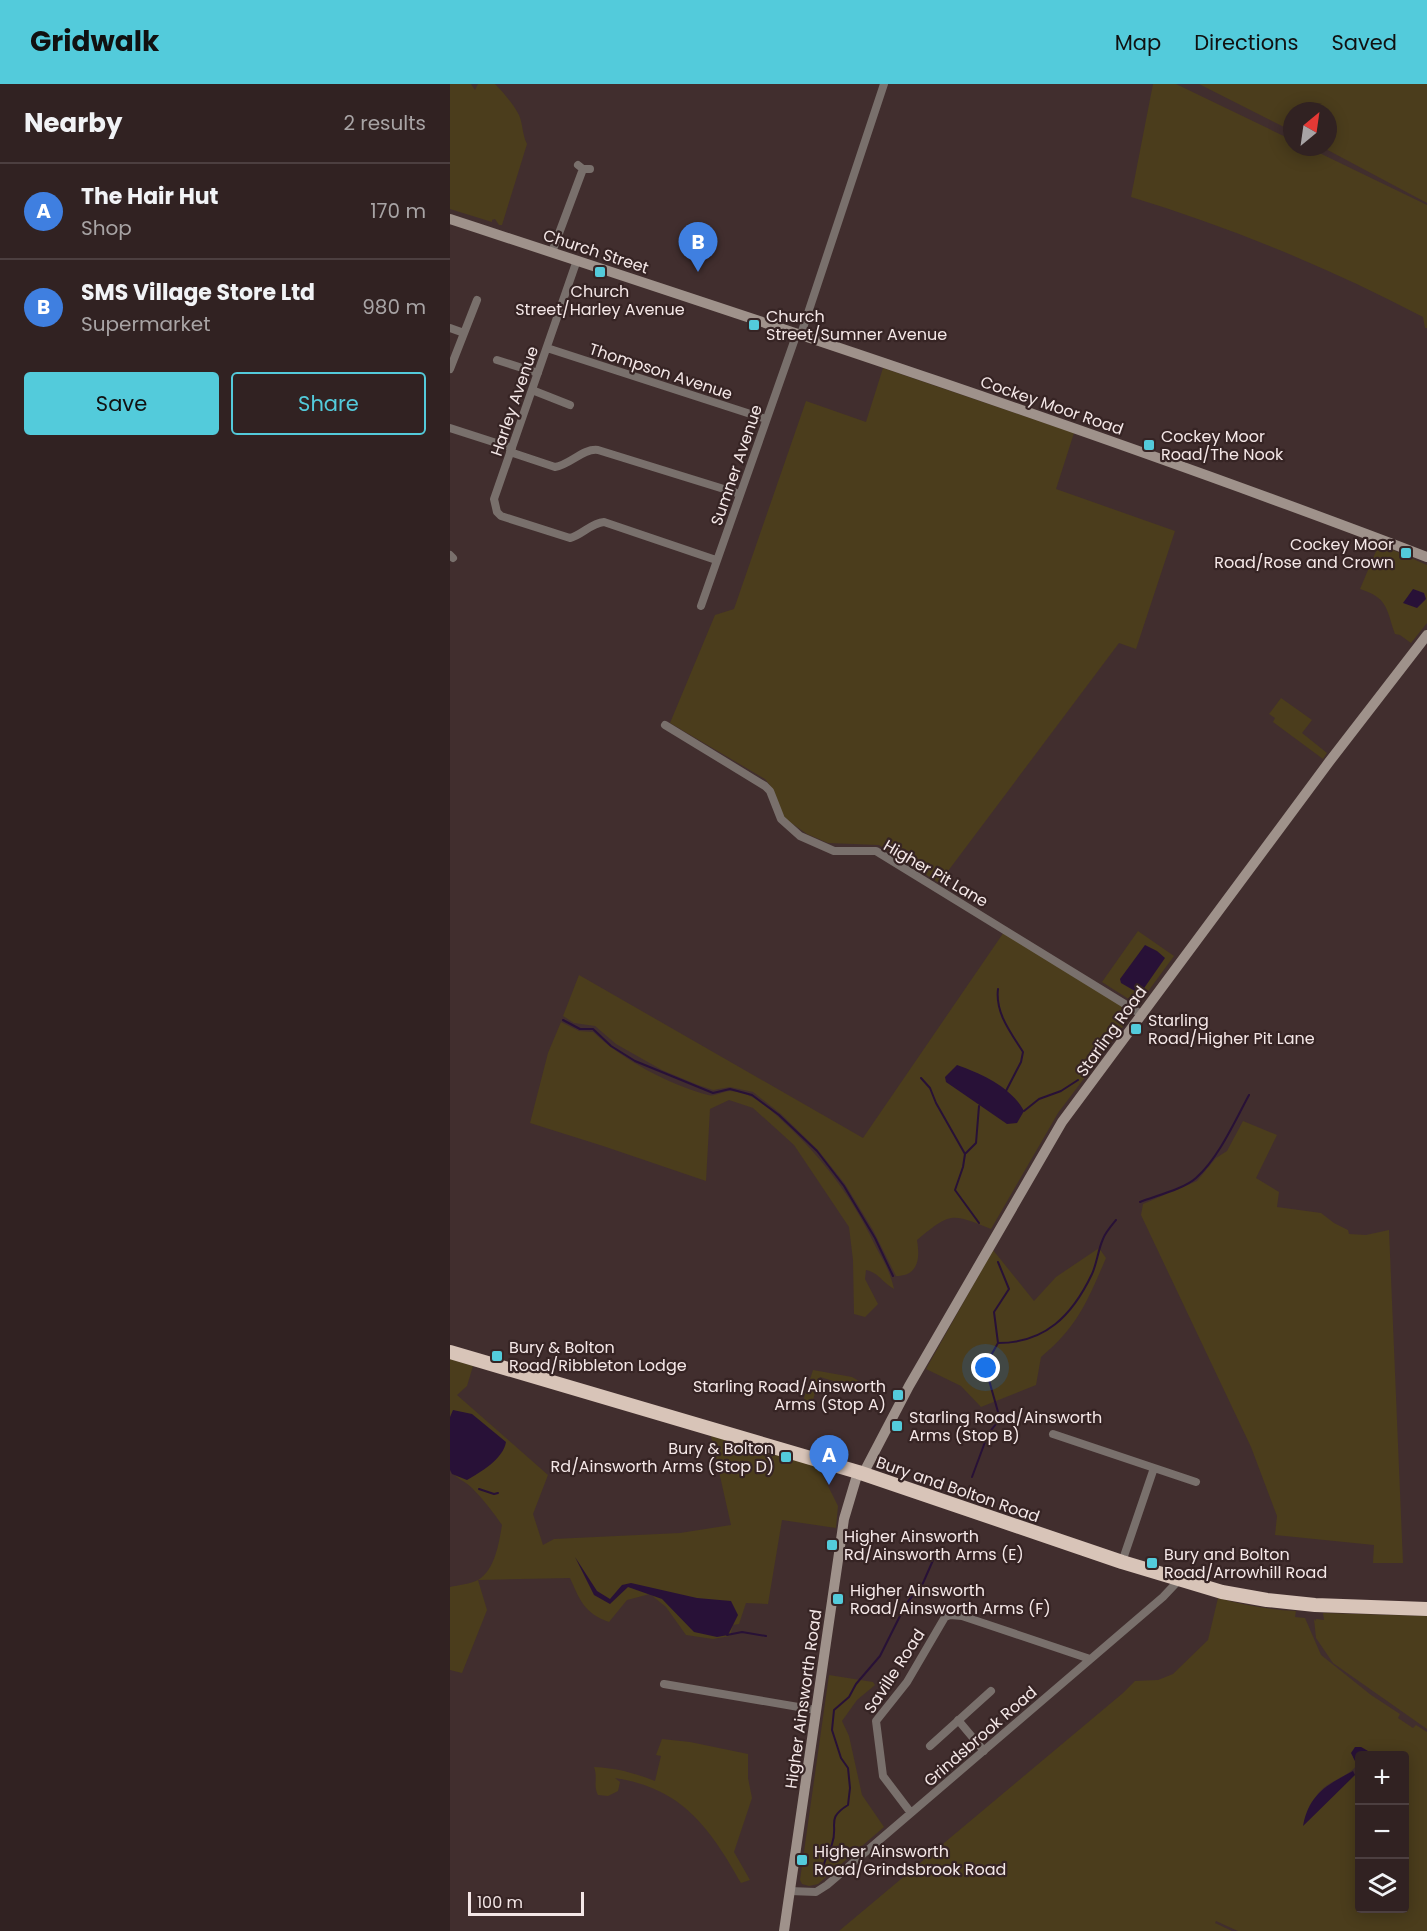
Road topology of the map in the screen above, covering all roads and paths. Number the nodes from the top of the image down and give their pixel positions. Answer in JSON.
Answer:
{"nodes":[{"id":1,"x":884,"y":84,"type":"edge"},
{"id":2,"x":584,"y":168,"type":"dead end"},
{"id":3,"x":450,"y":219,"type":"edge"},
{"id":4,"x":552,"y":252,"type":"junction"},
{"id":5,"x":577,"y":260,"type":"junction"},
{"id":6,"x":477,"y":300,"type":"dead end"},
{"id":7,"x":450,"y":328,"type":"edge"},
{"id":8,"x":464,"y":333,"type":"junction"},
{"id":9,"x":799,"y":333,"type":"junction"},
{"id":10,"x":547,"y":348,"type":"junction"},
{"id":11,"x":498,"y":360,"type":"dead end"},
{"id":12,"x":450,"y":369,"type":"edge"},
{"id":13,"x":538,"y":374,"type":"junction"},
{"id":14,"x":532,"y":390,"type":"junction"},
{"id":15,"x":570,"y":405,"type":"dead end"},
{"id":16,"x":766,"y":420,"type":"junction"},
{"id":17,"x":450,"y":428,"type":"edge"},
{"id":18,"x":511,"y":450,"type":"junction"},
{"id":19,"x":740,"y":494,"type":"junction"},
{"id":20,"x":1427,"y":557,"type":"edge"},
{"id":21,"x":716,"y":560,"type":"junction"},
{"id":22,"x":701,"y":606,"type":"dead end"},
{"id":23,"x":1427,"y":635,"type":"edge"},
{"id":24,"x":665,"y":725,"type":"dead end"},
{"id":25,"x":1141,"y":1014,"type":"junction"},
{"id":26,"x":450,"y":1352,"type":"edge"},
{"id":27,"x":1053,"y":1434,"type":"dead end"},
{"id":28,"x":1155,"y":1468,"type":"junction"},
{"id":29,"x":860,"y":1473,"type":"junction"},
{"id":30,"x":1196,"y":1482,"type":"dead end"},
{"id":31,"x":1122,"y":1562,"type":"junction"},
{"id":32,"x":1179,"y":1580,"type":"junction"},
{"id":33,"x":1427,"y":1609,"type":"edge"},
{"id":34,"x":1090,"y":1659,"type":"junction"},
{"id":35,"x":664,"y":1684,"type":"dead end"},
{"id":36,"x":991,"y":1691,"type":"dead end"},
{"id":37,"x":816,"y":1710,"type":"junction"},
{"id":38,"x":958,"y":1720,"type":"junction"},
{"id":39,"x":930,"y":1746,"type":"dead end"},
{"id":40,"x":984,"y":1751,"type":"junction"},
{"id":41,"x":911,"y":1813,"type":"junction"},
{"id":42,"x":790,"y":1891,"type":"junction"},
{"id":43,"x":784,"y":1931,"type":"edge"}],
"edges":[{"from":1,"to":9,"type":"street","name":"Sumner Avenue"},
{"from":2,"to":4,"type":"street"},
{"from":3,"to":4,"type":"main road","name":"Church Street"},
{"from":4,"to":5,"type":"main road","name":"Church Street"},
{"from":5,"to":9,"type":"main road","name":"Church Street"},
{"from":5,"to":10,"type":"street","name":"Harley Avenue"},
{"from":6,"to":8,"type":"street"},
{"from":7,"to":8,"type":"street"},
{"from":8,"to":12,"type":"street"},
{"from":9,"to":16,"type":"street","name":"Sumner Avenue"},
{"from":9,"to":20,"type":"main road","name":"Cockey Moor Road"},
{"from":10,"to":13,"type":"street","name":"Harley Avenue"},
{"from":10,"to":16,"type":"street","name":"Thompson Avenue"},
{"from":11,"to":13,"type":"street"},
{"from":13,"to":14,"type":"street","name":"Harley Avenue"},
{"from":14,"to":15,"type":"street"},
{"from":14,"to":18,"type":"street","name":"Harley Avenue"},
{"from":16,"to":19,"type":"street","name":"Sumner Avenue"},
{"from":17,"to":18,"type":"street"},
{"from":18,"to":19,"type":"street"},
{"from":18,"to":21,"type":"street","name":"Harley Avenue"},
{"from":19,"to":21,"type":"street","name":"Sumner Avenue"},
{"from":21,"to":22,"type":"street","name":"Sumner Avenue"},
{"from":23,"to":25,"type":"main road","name":"Starling Road"},
{"from":24,"to":25,"type":"street","name":"Higher Pit Lane"},
{"from":25,"to":29,"type":"main road","name":"Starling Road"},
{"from":26,"to":29,"type":"highway","name":"Bury and Bolton Road"},
{"from":27,"to":28,"type":"street"},
{"from":28,"to":30,"type":"street"},
{"from":28,"to":31,"type":"street"},
{"from":29,"to":31,"type":"highway","name":"Bury and Bolton Road"},
{"from":29,"to":37,"type":"main road","name":"Higher Ainsworth Road"},
{"from":31,"to":32,"type":"highway","name":"Bury and Bolton Road"},
{"from":32,"to":33,"type":"highway","name":"Bury and Bolton Road"},
{"from":32,"to":34,"type":"street","name":"Grindsbrook Road"},
{"from":34,"to":40,"type":"street","name":"Grindsbrook Road"},
{"from":34,"to":41,"type":"street","name":"Saville Road"},
{"from":35,"to":37,"type":"street"},
{"from":36,"to":38,"type":"street"},
{"from":37,"to":42,"type":"main road","name":"Higher Ainsworth Road"},
{"from":38,"to":39,"type":"street"},
{"from":38,"to":40,"type":"street"},
{"from":40,"to":41,"type":"street","name":"Grindsbrook Road"},
{"from":41,"to":42,"type":"street","name":"Grindsbrook Road"},
{"from":42,"to":43,"type":"main road","name":"Higher Ainsworth Road"}]}
